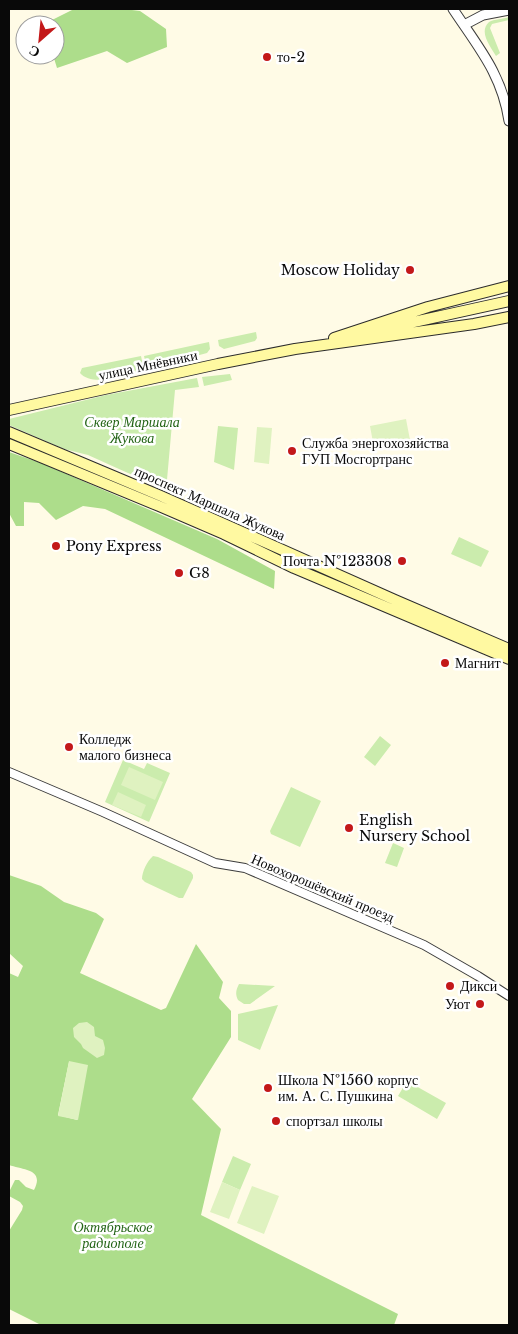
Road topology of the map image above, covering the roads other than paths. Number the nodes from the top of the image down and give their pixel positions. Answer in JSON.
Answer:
{"nodes":[{"id":1,"x":453,"y":9,"type":"edge"},
{"id":2,"x":509,"y":10,"type":"edge"},
{"id":3,"x":464,"y":25,"type":"junction"},
{"id":4,"x":509,"y":121,"type":"edge"},
{"id":5,"x":509,"y":286,"type":"edge"},
{"id":6,"x":509,"y":301,"type":"edge"},
{"id":7,"x":509,"y":317,"type":"edge"},
{"id":8,"x":331,"y":340,"type":"junction"},
{"id":9,"x":294,"y":349,"type":"junction"},
{"id":10,"x":9,"y":411,"type":"edge"},
{"id":11,"x":10,"y":432,"type":"edge"},
{"id":12,"x":9,"y":444,"type":"edge"},
{"id":13,"x":509,"y":649,"type":"edge"},
{"id":14,"x":509,"y":659,"type":"edge"},
{"id":15,"x":9,"y":772,"type":"edge"},
{"id":16,"x":509,"y":996,"type":"edge"}],
"edges":[{"from":1,"to":3,"type":"street"},
{"from":2,"to":3,"type":"street"},
{"from":3,"to":4,"type":"street"},
{"from":5,"to":8,"type":"main road","name":"улица Мнёвники"},
{"from":6,"to":8,"type":"main road","name":"улица Мнёвники"},
{"from":7,"to":9,"type":"main road","name":"улица Мнёвники"},
{"from":8,"to":9,"type":"main road","name":"улица Мнёвники"},
{"from":9,"to":10,"type":"main road","name":"улица Мнёвники"},
{"from":11,"to":13,"type":"main road","name":"проспект Маршала Жукова"},
{"from":12,"to":14,"type":"main road","name":"проспект Маршала Жукова"},
{"from":15,"to":16,"type":"street","name":"Новохорошёвский проезд"}]}
